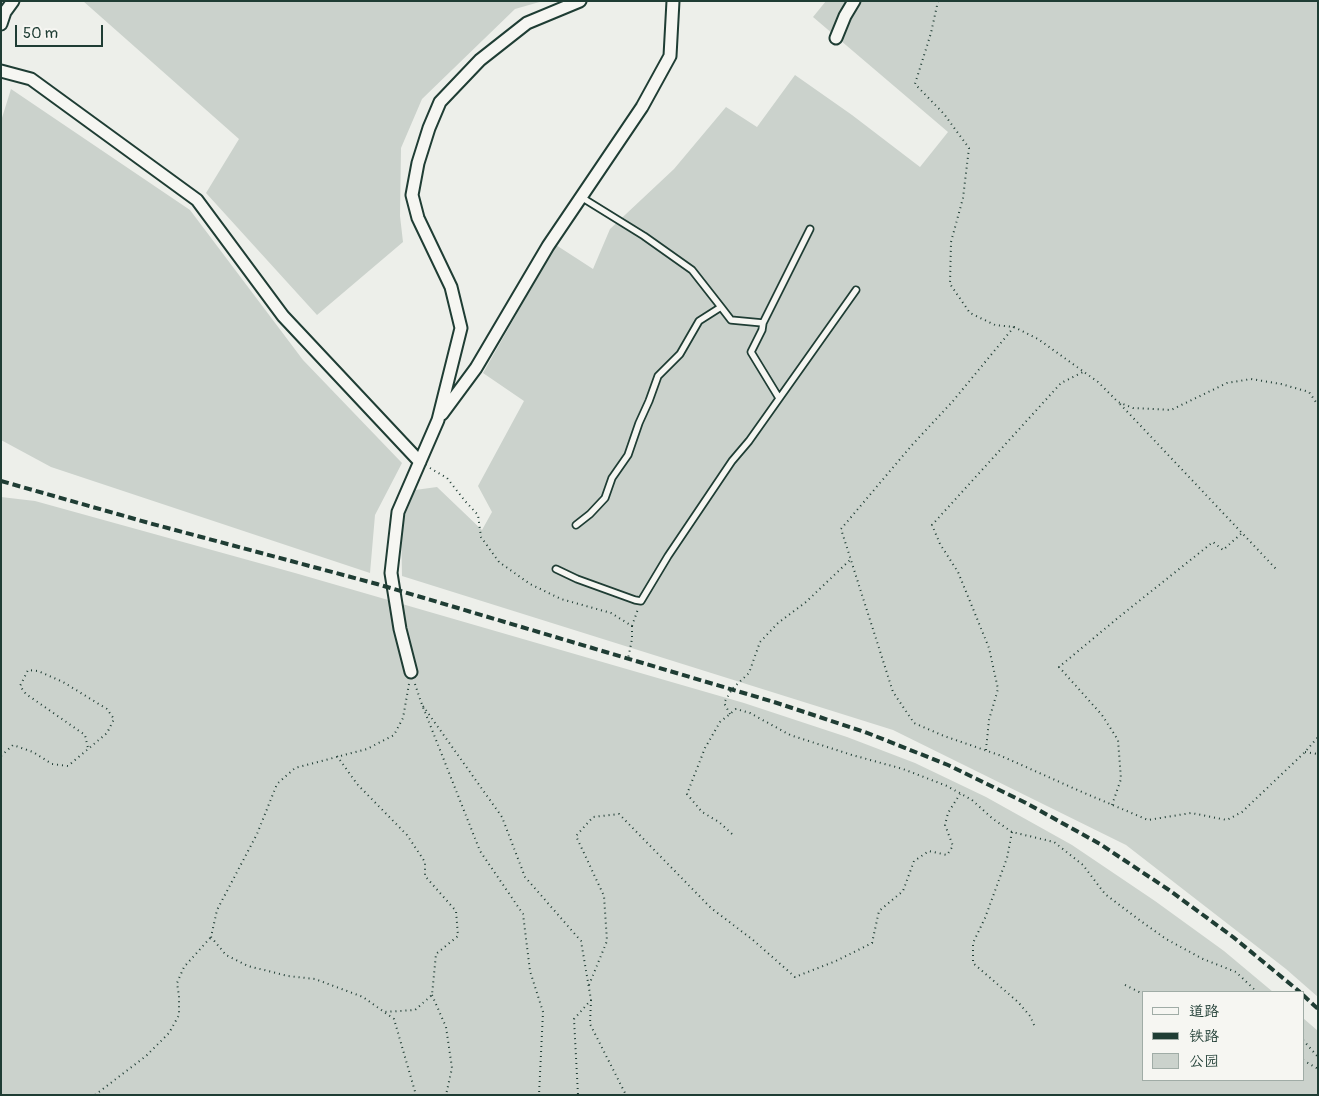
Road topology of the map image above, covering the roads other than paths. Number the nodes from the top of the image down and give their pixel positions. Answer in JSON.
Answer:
{"nodes":[{"id":1,"x":13,"y":1,"type":"edge"},
{"id":2,"x":580,"y":1,"type":"edge"},
{"id":3,"x":673,"y":1,"type":"edge"},
{"id":4,"x":854,"y":1,"type":"edge"},
{"id":5,"x":1,"y":24,"type":"edge"},
{"id":6,"x":836,"y":38,"type":"dead end"},
{"id":7,"x":1,"y":71,"type":"edge"},
{"id":8,"x":581,"y":198,"type":"junction"},
{"id":9,"x":810,"y":229,"type":"dead end"},
{"id":10,"x":856,"y":290,"type":"dead end"},
{"id":11,"x":721,"y":307,"type":"junction"},
{"id":12,"x":763,"y":323,"type":"junction"},
{"id":13,"x":780,"y":398,"type":"junction"},
{"id":14,"x":438,"y":420,"type":"junction"},
{"id":15,"x":420,"y":462,"type":"junction"},
{"id":16,"x":576,"y":525,"type":"dead end"},
{"id":17,"x":556,"y":569,"type":"dead end"},
{"id":18,"x":411,"y":672,"type":"road end"}],
"edges":[{"from":1,"to":5,"type":"street"},
{"from":2,"to":14,"type":"street"},
{"from":3,"to":8,"type":"street"},
{"from":4,"to":6,"type":"street"},
{"from":7,"to":15,"type":"street"},
{"from":8,"to":11,"type":"lane"},
{"from":8,"to":14,"type":"street"},
{"from":9,"to":12,"type":"lane"},
{"from":10,"to":13,"type":"lane"},
{"from":11,"to":12,"type":"lane"},
{"from":11,"to":16,"type":"lane"},
{"from":12,"to":13,"type":"lane"},
{"from":13,"to":17,"type":"lane"},
{"from":14,"to":15,"type":"street"},
{"from":15,"to":18,"type":"street"}]}
